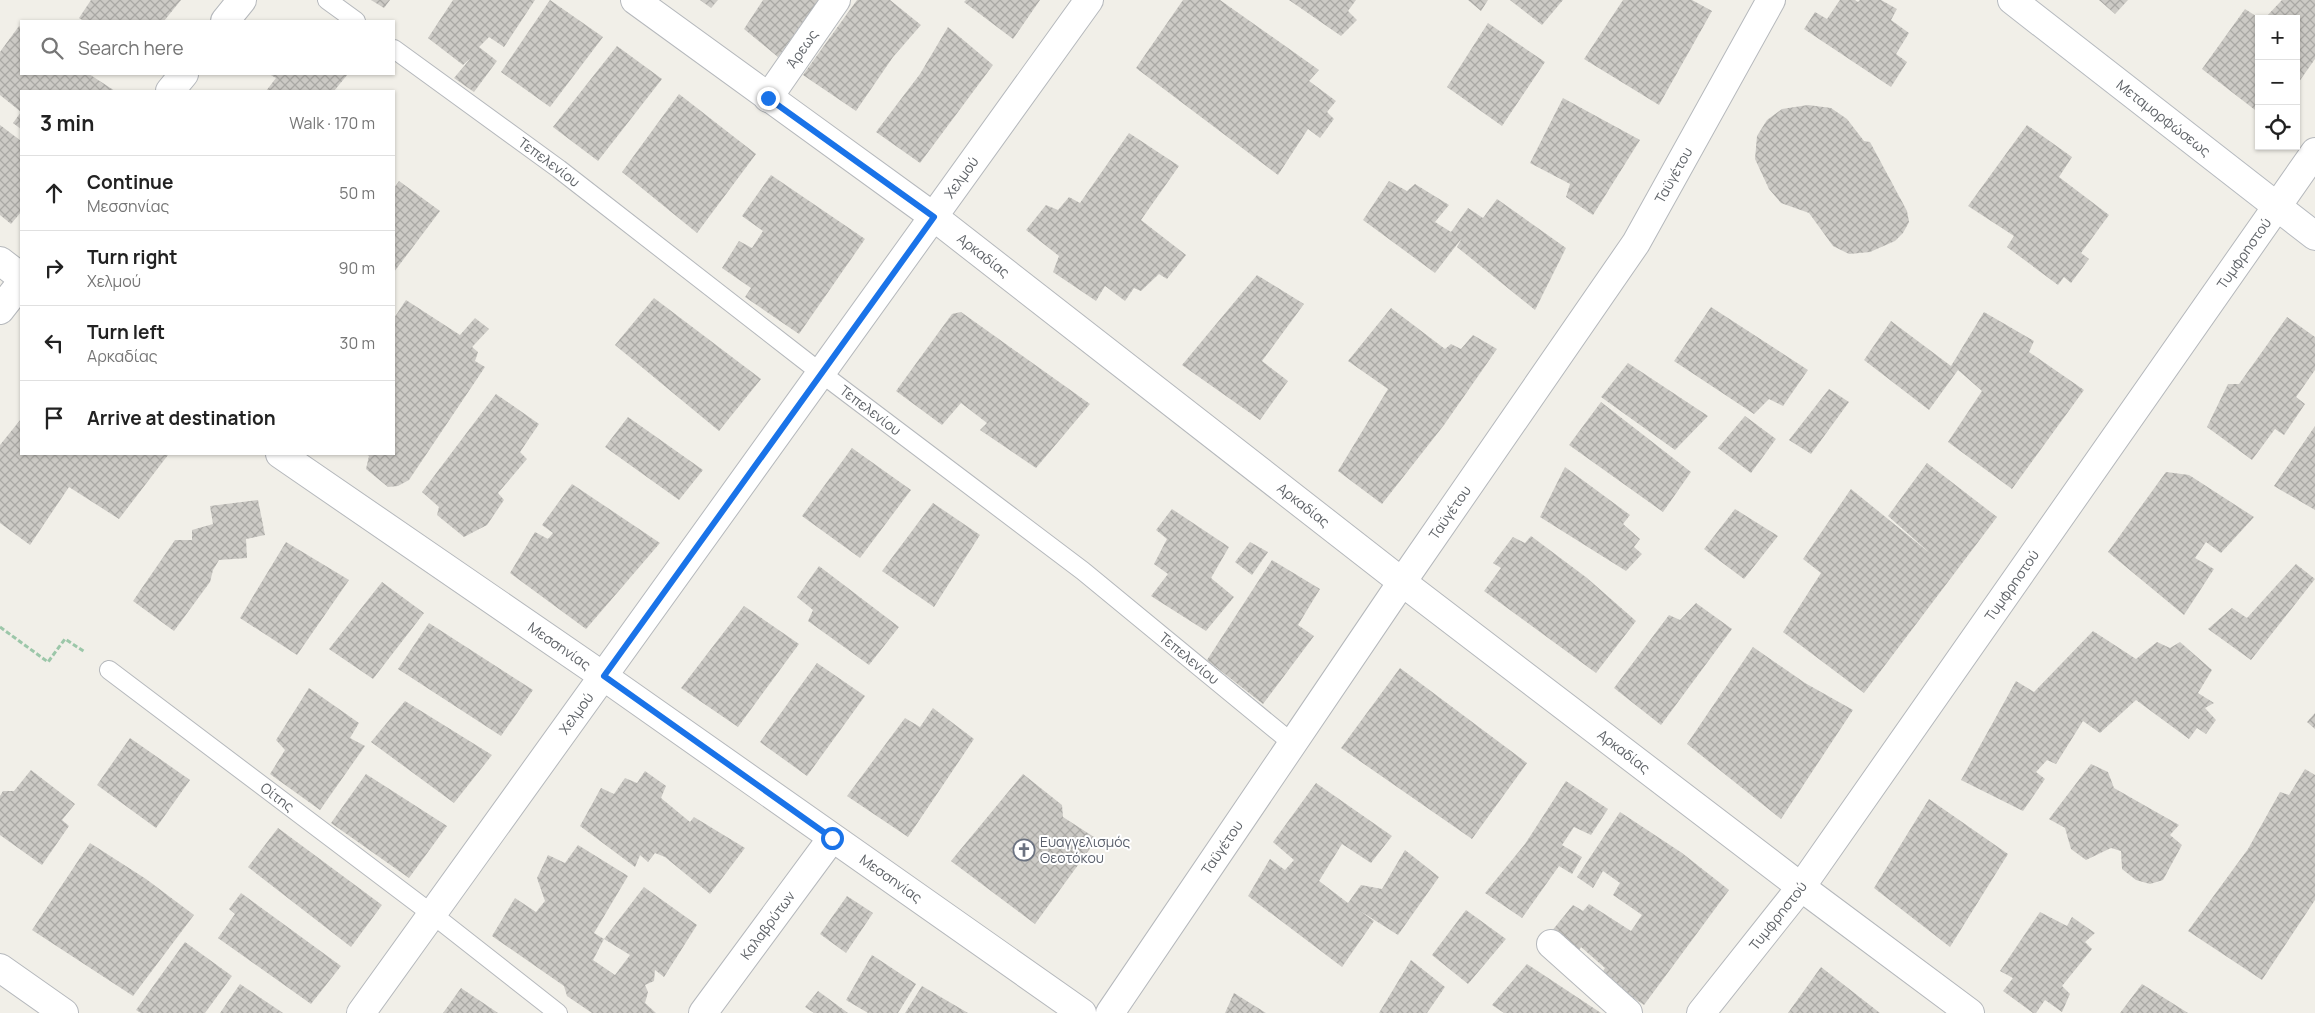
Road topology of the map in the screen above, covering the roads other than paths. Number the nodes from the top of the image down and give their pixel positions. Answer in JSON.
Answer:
{"nodes":[{"id":1,"x":242,"y":0,"type":"edge"},
{"id":2,"x":327,"y":0,"type":"edge"},
{"id":3,"x":635,"y":0,"type":"edge"},
{"id":4,"x":836,"y":0,"type":"edge"},
{"id":5,"x":1089,"y":0,"type":"edge"},
{"id":6,"x":1771,"y":0,"type":"edge"},
{"id":7,"x":2012,"y":0,"type":"edge"},
{"id":8,"x":226,"y":20,"type":"edge"},
{"id":9,"x":355,"y":20,"type":"edge"},
{"id":10,"x":395,"y":50,"type":"edge"},
{"id":11,"x":183,"y":75,"type":"edge"},
{"id":12,"x":171,"y":90,"type":"edge"},
{"id":13,"x":768,"y":98,"type":"junction"},
{"id":14,"x":2315,"y":152,"type":"edge"},
{"id":15,"x":2278,"y":206,"type":"junction"},
{"id":16,"x":934,"y":217,"type":"junction"},
{"id":17,"x":2315,"y":236,"type":"edge"},
{"id":18,"x":0,"y":262,"type":"edge"},
{"id":19,"x":20,"y":275,"type":"edge"},
{"id":20,"x":20,"y":284,"type":"edge"},
{"id":21,"x":0,"y":310,"type":"edge"},
{"id":22,"x":821,"y":373,"type":"junction"},
{"id":23,"x":281,"y":455,"type":"edge"},
{"id":24,"x":1402,"y":582,"type":"junction"},
{"id":25,"x":109,"y":670,"type":"road end"},
{"id":26,"x":604,"y":676,"type":"junction"},
{"id":27,"x":1292,"y":743,"type":"junction"},
{"id":28,"x":832,"y":838,"type":"junction"},
{"id":29,"x":1801,"y":888,"type":"junction"},
{"id":30,"x":432,"y":914,"type":"junction"},
{"id":31,"x":1551,"y":944,"type":"dead end"},
{"id":32,"x":0,"y":968,"type":"edge"},
{"id":33,"x":64,"y":1013,"type":"edge"},
{"id":34,"x":361,"y":1013,"type":"edge"},
{"id":35,"x":558,"y":1013,"type":"edge"},
{"id":36,"x":703,"y":1013,"type":"edge"},
{"id":37,"x":1082,"y":1013,"type":"edge"},
{"id":38,"x":1110,"y":1013,"type":"edge"},
{"id":39,"x":1628,"y":1013,"type":"edge"},
{"id":40,"x":1701,"y":1013,"type":"edge"},
{"id":41,"x":1970,"y":1013,"type":"edge"}],
"edges":[{"from":1,"to":8,"type":"street"},
{"from":2,"to":9,"type":"lane"},
{"from":3,"to":13,"type":"street","name":"Αρκαδίας"},
{"from":4,"to":13,"type":"street","name":"Άρεως"},
{"from":5,"to":16,"type":"street","name":"Χελμού"},
{"from":6,"to":24,"type":"street","name":"Ταϋγέτου"},
{"from":7,"to":15,"type":"street","name":"Μεταμορφώσεως"},
{"from":10,"to":22,"type":"lane","name":"Τεπελενίου"},
{"from":11,"to":12,"type":"street"},
{"from":13,"to":16,"type":"street","name":"Αρκαδίας"},
{"from":14,"to":15,"type":"street","name":"Τυμφρηστού"},
{"from":15,"to":17,"type":"street","name":"Μεταμορφώσεως"},
{"from":15,"to":29,"type":"street","name":"Τυμφρηστού"},
{"from":16,"to":22,"type":"street","name":"Χελμού"},
{"from":16,"to":24,"type":"street","name":"Αρκαδίας"},
{"from":18,"to":19,"type":"street"},
{"from":20,"to":21,"type":"street"},
{"from":22,"to":26,"type":"street","name":"Χελμού"},
{"from":22,"to":27,"type":"lane","name":"Τεπελενίου"},
{"from":23,"to":26,"type":"street","name":"Μεσσηνίας"},
{"from":24,"to":27,"type":"street","name":"Ταϋγέτου"},
{"from":24,"to":29,"type":"street","name":"Αρκαδίας"},
{"from":25,"to":30,"type":"lane","name":"Οίτης"},
{"from":26,"to":28,"type":"street","name":"Μεσσηνίας"},
{"from":26,"to":30,"type":"street","name":"Χελμού"},
{"from":27,"to":38,"type":"street","name":"Ταϋγέτου"},
{"from":28,"to":36,"type":"street","name":"Καλαβρύτων"},
{"from":28,"to":37,"type":"street","name":"Μεσσηνίας"},
{"from":29,"to":40,"type":"street","name":"Τυμφρηστού"},
{"from":29,"to":41,"type":"street","name":"Αρκαδίας"},
{"from":30,"to":34,"type":"street","name":"Χελμού"},
{"from":30,"to":35,"type":"lane","name":"Οίτης"},
{"from":31,"to":39,"type":"street"},
{"from":32,"to":33,"type":"street"}]}
